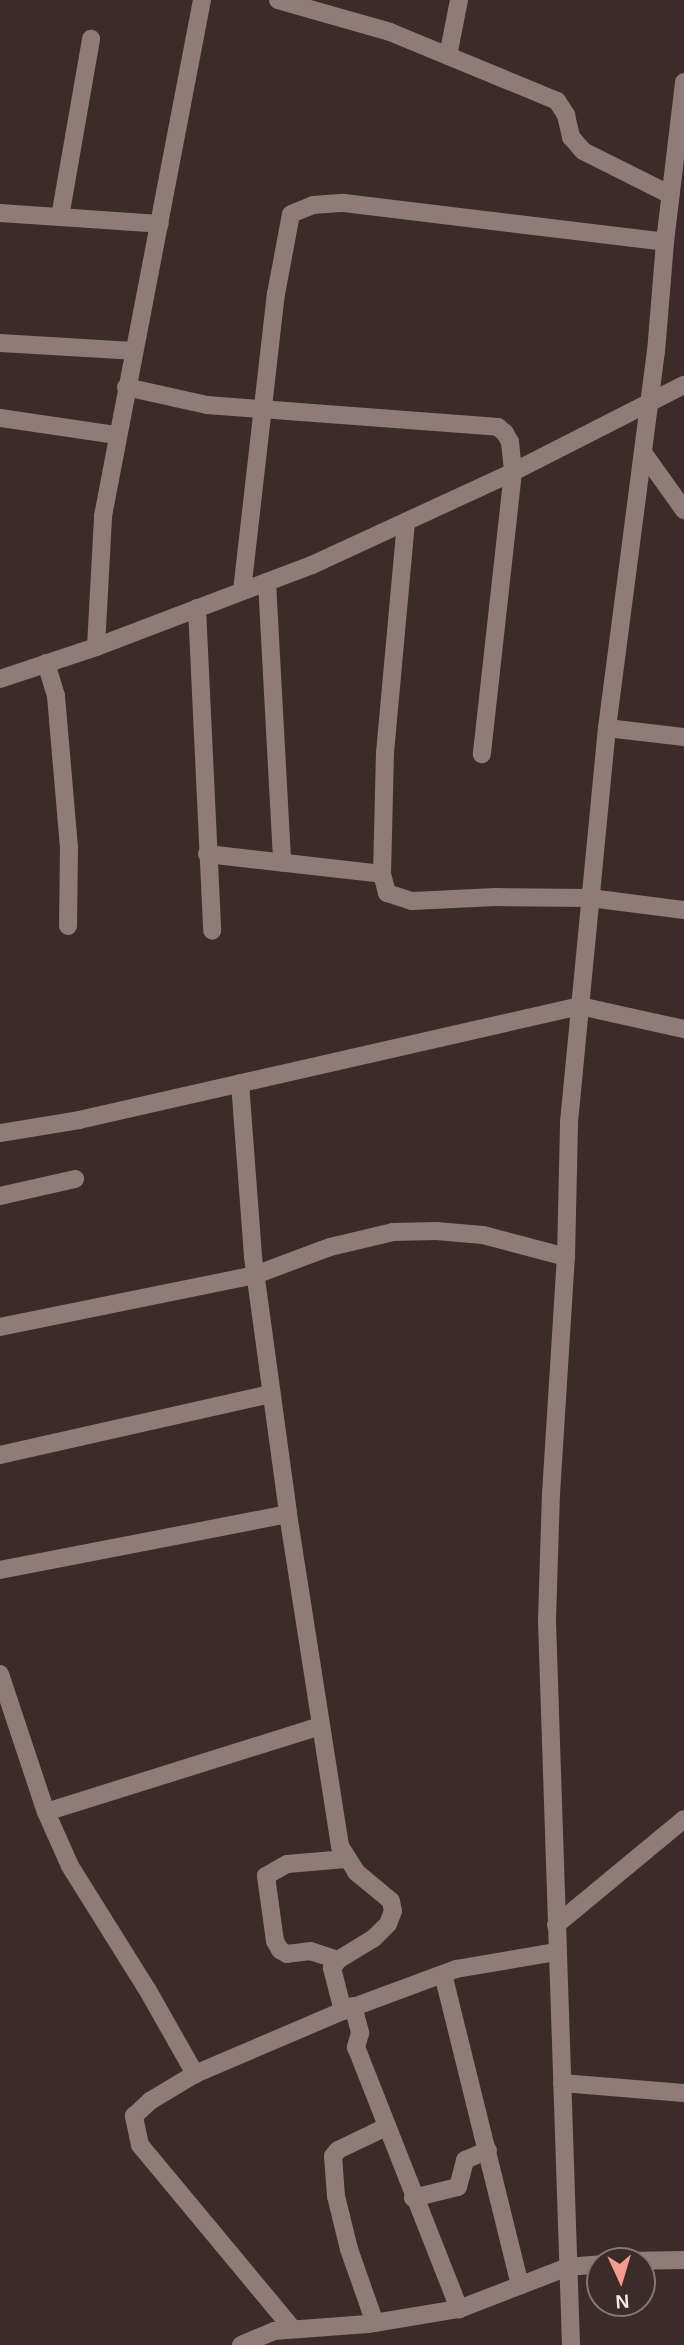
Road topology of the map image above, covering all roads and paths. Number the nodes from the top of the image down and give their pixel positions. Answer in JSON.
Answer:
{"nodes":[{"id":1,"x":202,"y":0,"type":"edge"},
{"id":2,"x":278,"y":0,"type":"edge"},
{"id":3,"x":459,"y":0,"type":"edge"},
{"id":4,"x":91,"y":39,"type":"dead end"},
{"id":5,"x":448,"y":56,"type":"junction"},
{"id":6,"x":684,"y":82,"type":"edge"},
{"id":7,"x":671,"y":195,"type":"junction"},
{"id":8,"x":0,"y":214,"type":"edge"},
{"id":9,"x":60,"y":217,"type":"junction"},
{"id":10,"x":160,"y":224,"type":"junction"},
{"id":11,"x":665,"y":242,"type":"junction"},
{"id":12,"x":0,"y":343,"type":"edge"},
{"id":13,"x":133,"y":351,"type":"junction"},
{"id":14,"x":684,"y":385,"type":"edge"},
{"id":15,"x":126,"y":387,"type":"junction"},
{"id":16,"x":650,"y":401,"type":"junction"},
{"id":17,"x":263,"y":410,"type":"junction"},
{"id":18,"x":0,"y":418,"type":"edge"},
{"id":19,"x":117,"y":435,"type":"junction"},
{"id":20,"x":644,"y":454,"type":"junction"},
{"id":21,"x":513,"y":472,"type":"junction"},
{"id":22,"x":684,"y":510,"type":"edge"},
{"id":23,"x":406,"y":522,"type":"junction"},
{"id":24,"x":267,"y":582,"type":"junction"},
{"id":25,"x":242,"y":591,"type":"junction"},
{"id":26,"x":197,"y":608,"type":"junction"},
{"id":27,"x":96,"y":647,"type":"junction"},
{"id":28,"x":46,"y":663,"type":"junction"},
{"id":29,"x":0,"y":678,"type":"edge"},
{"id":30,"x":607,"y":728,"type":"junction"},
{"id":31,"x":684,"y":737,"type":"edge"},
{"id":32,"x":482,"y":754,"type":"dead end"},
{"id":33,"x":207,"y":855,"type":"junction"},
{"id":34,"x":282,"y":863,"type":"junction"},
{"id":35,"x":382,"y":874,"type":"junction"},
{"id":36,"x":590,"y":898,"type":"junction"},
{"id":37,"x":684,"y":910,"type":"edge"},
{"id":38,"x":68,"y":926,"type":"dead end"},
{"id":39,"x":212,"y":931,"type":"dead end"},
{"id":40,"x":580,"y":1006,"type":"junction"},
{"id":41,"x":684,"y":1029,"type":"edge"},
{"id":42,"x":240,"y":1083,"type":"junction"},
{"id":43,"x":0,"y":1133,"type":"edge"},
{"id":44,"x":75,"y":1179,"type":"dead end"},
{"id":45,"x":0,"y":1196,"type":"edge"},
{"id":46,"x":566,"y":1257,"type":"junction"},
{"id":47,"x":255,"y":1275,"type":"junction"},
{"id":48,"x":0,"y":1327,"type":"edge"},
{"id":49,"x":271,"y":1394,"type":"junction"},
{"id":50,"x":0,"y":1455,"type":"edge"},
{"id":51,"x":288,"y":1514,"type":"junction"},
{"id":52,"x":0,"y":1570,"type":"edge"},
{"id":53,"x":0,"y":1674,"type":"edge"},
{"id":54,"x":321,"y":1726,"type":"junction"},
{"id":55,"x":46,"y":1812,"type":"junction"},
{"id":56,"x":684,"y":1819,"type":"edge"},
{"id":57,"x":345,"y":1859,"type":"junction"},
{"id":58,"x":556,"y":1925,"type":"junction"},
{"id":59,"x":557,"y":1952,"type":"junction"},
{"id":60,"x":338,"y":1960,"type":"junction"},
{"id":61,"x":443,"y":1973,"type":"junction"},
{"id":62,"x":348,"y":2008,"type":"junction"},
{"id":63,"x":195,"y":2074,"type":"junction"},
{"id":64,"x":562,"y":2083,"type":"junction"},
{"id":65,"x":684,"y":2093,"type":"edge"},
{"id":66,"x":386,"y":2127,"type":"junction"},
{"id":67,"x":488,"y":2150,"type":"junction"},
{"id":68,"x":413,"y":2198,"type":"junction"},
{"id":69,"x":656,"y":2260,"type":"edge"},
{"id":70,"x":684,"y":2260,"type":"edge"},
{"id":71,"x":586,"y":2265,"type":"edge"},
{"id":72,"x":568,"y":2267,"type":"junction"},
{"id":73,"x":520,"y":2286,"type":"junction"},
{"id":74,"x":459,"y":2309,"type":"junction"},
{"id":75,"x":375,"y":2323,"type":"junction"},
{"id":76,"x":292,"y":2328,"type":"junction"},
{"id":77,"x":241,"y":2345,"type":"edge"},
{"id":78,"x":571,"y":2345,"type":"edge"}],
"edges":[{"from":1,"to":10,"type":"street"},
{"from":2,"to":5,"type":"street"},
{"from":3,"to":5,"type":"street"},
{"from":4,"to":9,"type":"street"},
{"from":5,"to":7,"type":"street"},
{"from":6,"to":7,"type":"street"},
{"from":7,"to":11,"type":"street"},
{"from":8,"to":9,"type":"street"},
{"from":9,"to":10,"type":"street"},
{"from":10,"to":13,"type":"street"},
{"from":11,"to":16,"type":"street"},
{"from":11,"to":17,"type":"street"},
{"from":12,"to":13,"type":"street"},
{"from":13,"to":15,"type":"street"},
{"from":14,"to":16,"type":"street"},
{"from":15,"to":17,"type":"street"},
{"from":15,"to":19,"type":"street"},
{"from":16,"to":20,"type":"street"},
{"from":16,"to":21,"type":"street"},
{"from":17,"to":21,"type":"street"},
{"from":17,"to":25,"type":"street"},
{"from":18,"to":19,"type":"street"},
{"from":19,"to":27,"type":"street"},
{"from":20,"to":22,"type":"street"},
{"from":20,"to":30,"type":"street"},
{"from":21,"to":23,"type":"street"},
{"from":21,"to":32,"type":"street"},
{"from":23,"to":24,"type":"street"},
{"from":23,"to":35,"type":"street"},
{"from":24,"to":25,"type":"street"},
{"from":24,"to":34,"type":"street"},
{"from":25,"to":26,"type":"street"},
{"from":26,"to":27,"type":"street"},
{"from":26,"to":33,"type":"street"},
{"from":27,"to":28,"type":"street"},
{"from":28,"to":29,"type":"street"},
{"from":28,"to":38,"type":"street"},
{"from":30,"to":31,"type":"street"},
{"from":30,"to":36,"type":"street"},
{"from":33,"to":34,"type":"street"},
{"from":33,"to":39,"type":"street"},
{"from":34,"to":35,"type":"street"},
{"from":35,"to":36,"type":"street"},
{"from":36,"to":37,"type":"street"},
{"from":36,"to":40,"type":"street"},
{"from":40,"to":41,"type":"street"},
{"from":40,"to":42,"type":"street"},
{"from":40,"to":46,"type":"street"},
{"from":42,"to":43,"type":"street"},
{"from":42,"to":47,"type":"street"},
{"from":44,"to":45,"type":"street"},
{"from":46,"to":47,"type":"street"},
{"from":46,"to":58,"type":"street"},
{"from":47,"to":48,"type":"street"},
{"from":47,"to":49,"type":"street"},
{"from":49,"to":50,"type":"street"},
{"from":49,"to":51,"type":"street"},
{"from":51,"to":52,"type":"street"},
{"from":51,"to":54,"type":"street"},
{"from":53,"to":55,"type":"street"},
{"from":54,"to":55,"type":"street"},
{"from":54,"to":57,"type":"street"},
{"from":55,"to":63,"type":"street"},
{"from":56,"to":58,"type":"street"},
{"from":57,"to":60,"type":"street"},
{"from":57,"to":60,"type":"street"},
{"from":58,"to":59,"type":"street"},
{"from":59,"to":61,"type":"street"},
{"from":59,"to":64,"type":"street"},
{"from":60,"to":62,"type":"street"},
{"from":61,"to":62,"type":"street"},
{"from":61,"to":67,"type":"street"},
{"from":62,"to":63,"type":"street"},
{"from":62,"to":66,"type":"street"},
{"from":63,"to":76,"type":"street"},
{"from":64,"to":65,"type":"street"},
{"from":64,"to":72,"type":"street"},
{"from":66,"to":68,"type":"street"},
{"from":66,"to":75,"type":"street"},
{"from":67,"to":68,"type":"street"},
{"from":67,"to":73,"type":"street"},
{"from":68,"to":74,"type":"street"},
{"from":69,"to":70,"type":"street"},
{"from":71,"to":72,"type":"street"},
{"from":72,"to":73,"type":"street"},
{"from":72,"to":78,"type":"street"},
{"from":73,"to":74,"type":"street"},
{"from":74,"to":75,"type":"street"},
{"from":75,"to":76,"type":"street"},
{"from":76,"to":77,"type":"street"}]}
